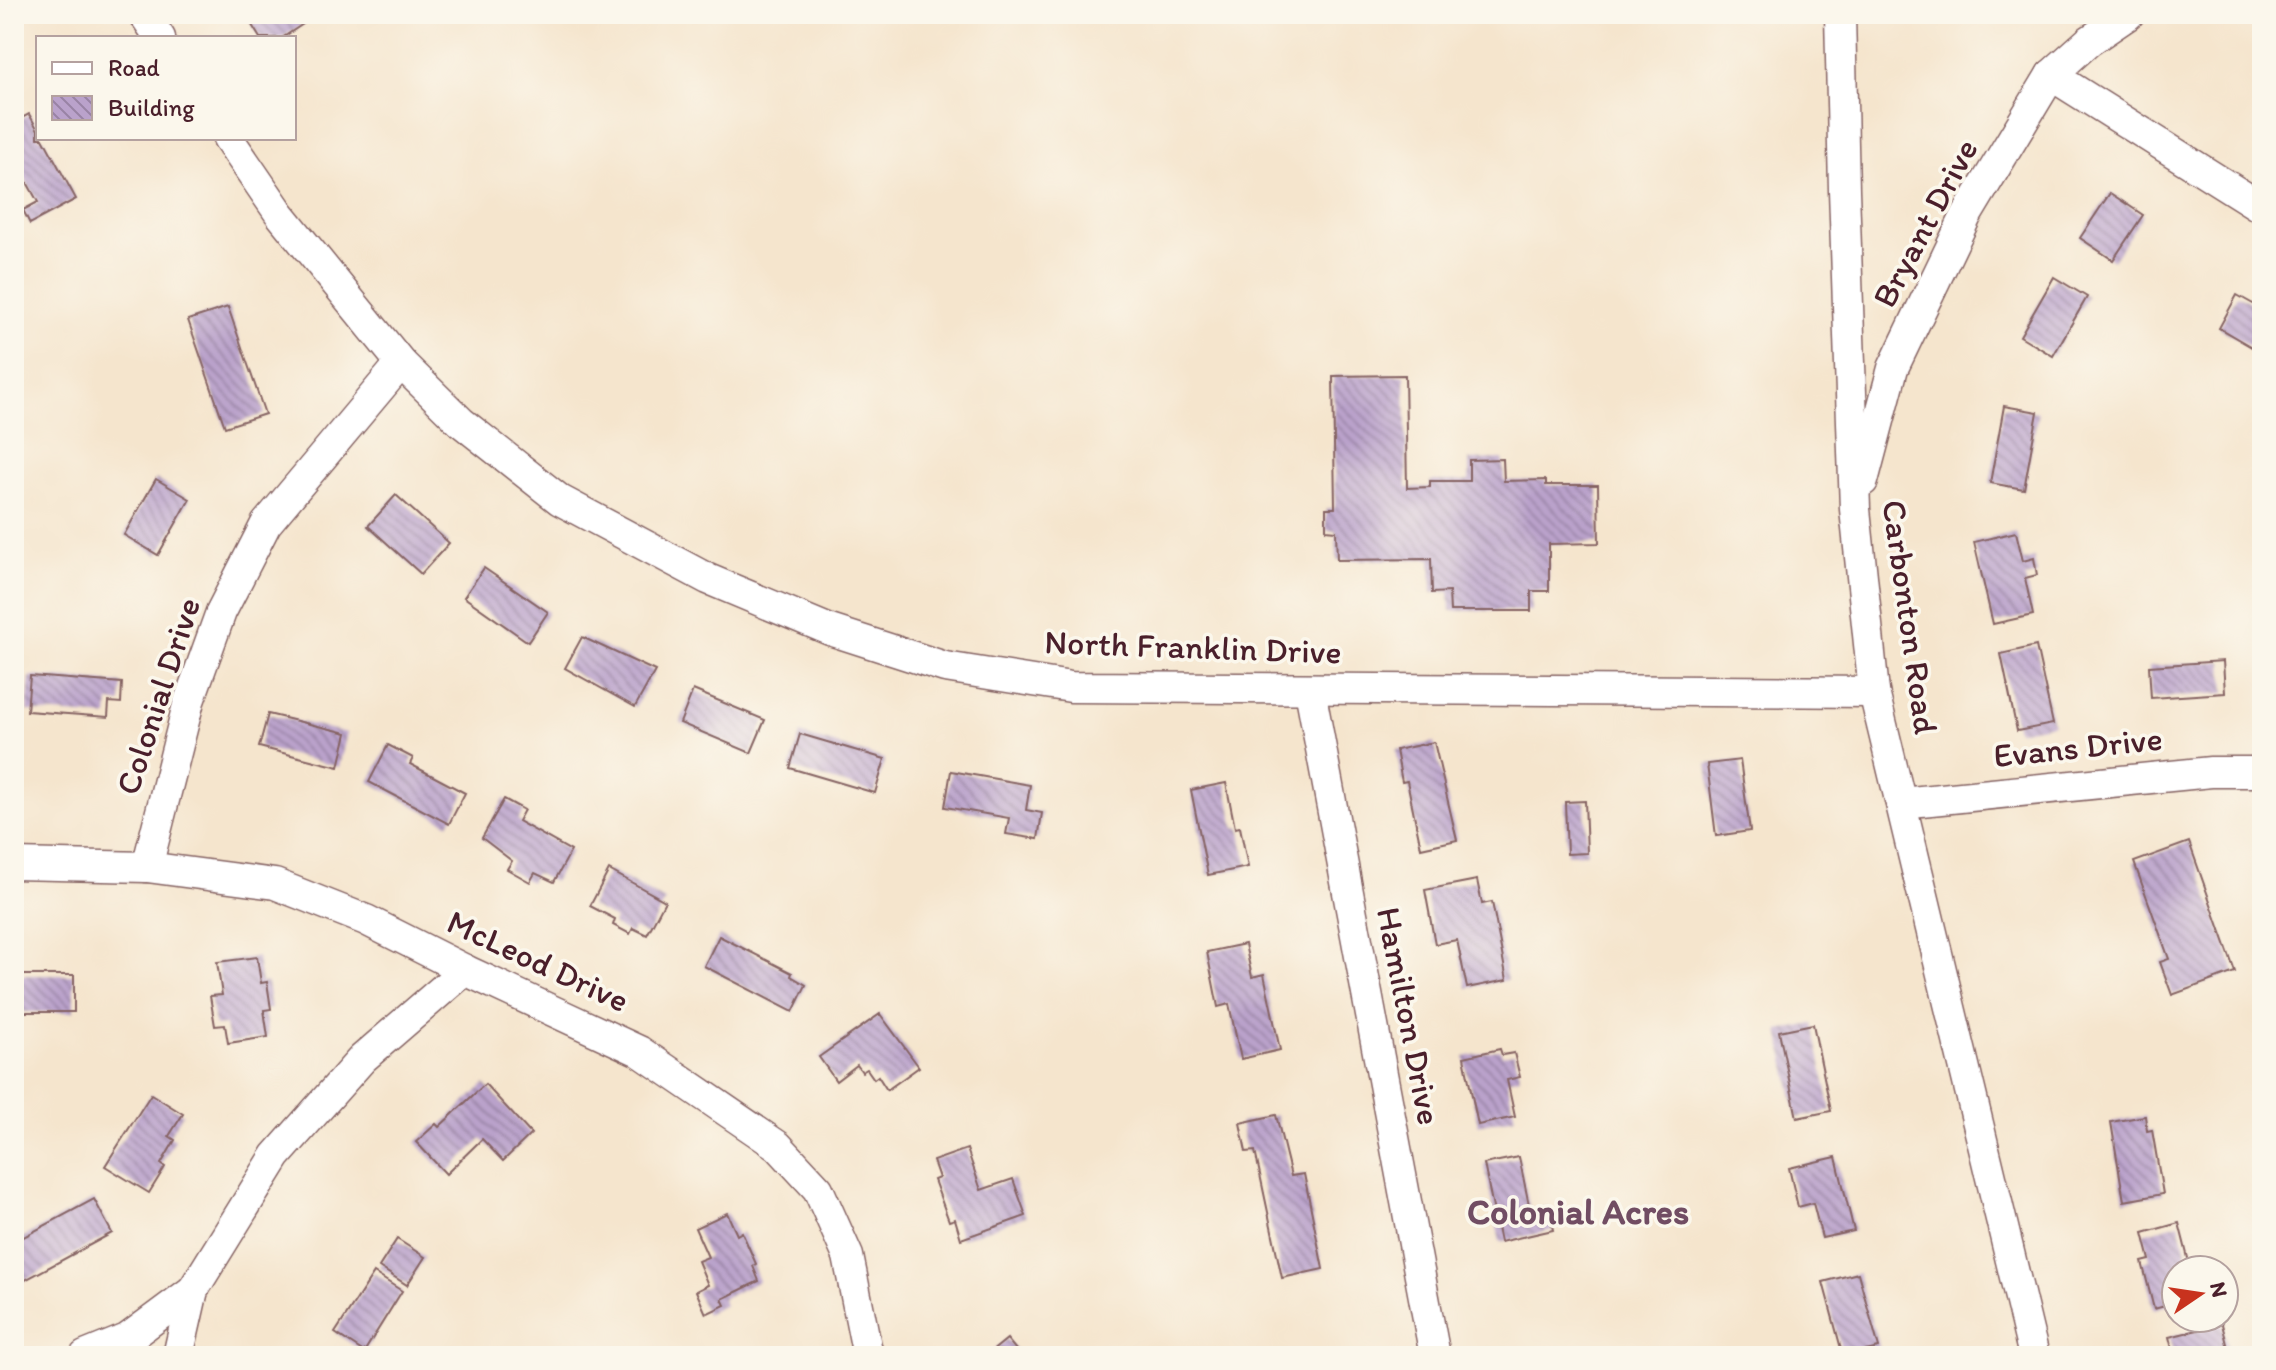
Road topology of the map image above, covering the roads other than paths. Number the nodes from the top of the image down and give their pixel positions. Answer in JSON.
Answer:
{"nodes":[{"id":1,"x":144,"y":14,"type":"edge"},
{"id":2,"x":1840,"y":14,"type":"edge"},
{"id":3,"x":2129,"y":14,"type":"edge"},
{"id":4,"x":159,"y":36,"type":"edge"},
{"id":5,"x":2051,"y":75,"type":"junction"},
{"id":6,"x":229,"y":140,"type":"edge"},
{"id":7,"x":2262,"y":208,"type":"edge"},
{"id":8,"x":401,"y":363,"type":"junction"},
{"id":9,"x":1855,"y":509,"type":"junction"},
{"id":10,"x":1310,"y":690,"type":"junction"},
{"id":11,"x":1874,"y":692,"type":"junction"},
{"id":12,"x":2262,"y":772,"type":"edge"},
{"id":13,"x":1901,"y":803,"type":"junction"},
{"id":14,"x":14,"y":864,"type":"edge"},
{"id":15,"x":147,"y":867,"type":"junction"},
{"id":16,"x":465,"y":970,"type":"junction"},
{"id":17,"x":193,"y":1290,"type":"junction"},
{"id":18,"x":85,"y":1356,"type":"edge"},
{"id":19,"x":178,"y":1356,"type":"edge"},
{"id":20,"x":868,"y":1356,"type":"edge"},
{"id":21,"x":1435,"y":1356,"type":"edge"},
{"id":22,"x":2034,"y":1356,"type":"edge"}],
"edges":[{"from":1,"to":4,"type":"street"},
{"from":2,"to":9,"type":"street","name":"Carbonton Road"},
{"from":3,"to":5,"type":"street","name":"Bryant Drive"},
{"from":5,"to":7,"type":"street"},
{"from":5,"to":9,"type":"street","name":"Bryant Drive"},
{"from":6,"to":8,"type":"street","name":"North Franklin Drive"},
{"from":8,"to":10,"type":"street","name":"North Franklin Drive"},
{"from":8,"to":15,"type":"street","name":"Colonial Drive"},
{"from":9,"to":11,"type":"street","name":"Carbonton Road"},
{"from":10,"to":11,"type":"street","name":"North Franklin Drive"},
{"from":10,"to":21,"type":"street","name":"Hamilton Drive"},
{"from":11,"to":13,"type":"street","name":"Carbonton Road"},
{"from":12,"to":13,"type":"street","name":"Evans Drive"},
{"from":13,"to":22,"type":"street","name":"Carbonton Road"},
{"from":14,"to":15,"type":"street","name":"McLeod Drive"},
{"from":15,"to":16,"type":"street","name":"McLeod Drive"},
{"from":16,"to":17,"type":"street"},
{"from":16,"to":20,"type":"street","name":"McLeod Drive"},
{"from":17,"to":18,"type":"street"},
{"from":17,"to":19,"type":"street"}]}
